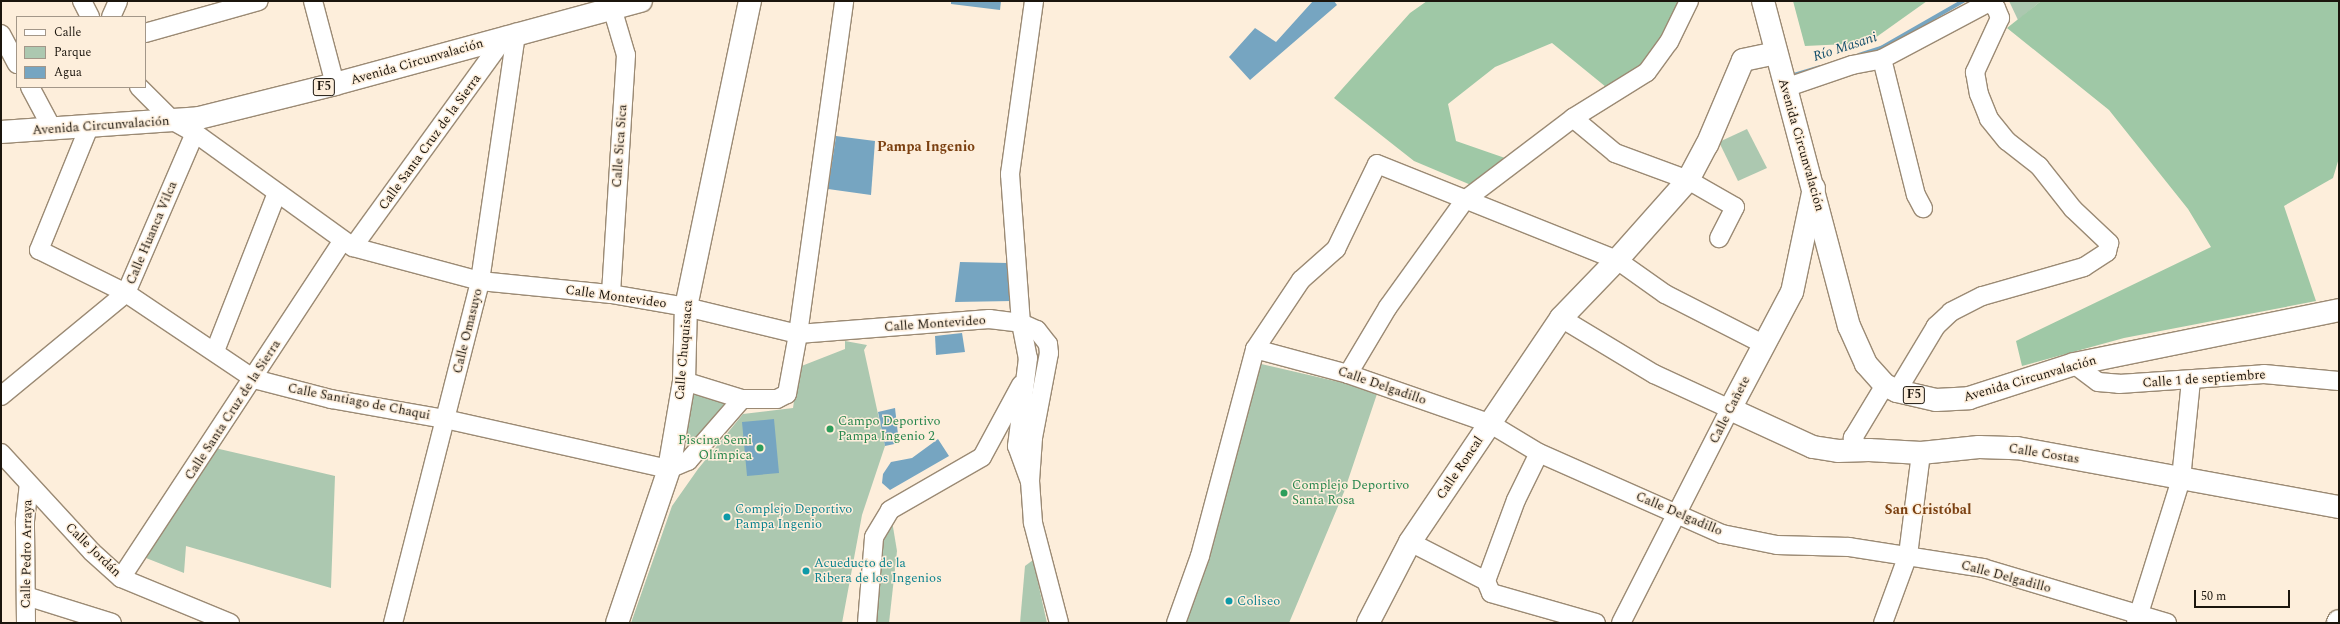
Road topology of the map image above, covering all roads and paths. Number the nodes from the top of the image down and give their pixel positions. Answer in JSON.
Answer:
{"nodes":[{"id":1,"x":82,"y":1,"type":"edge"},
{"id":2,"x":118,"y":1,"type":"edge"},
{"id":3,"x":259,"y":1,"type":"edge"},
{"id":4,"x":313,"y":1,"type":"edge"},
{"id":5,"x":641,"y":1,"type":"edge"},
{"id":6,"x":750,"y":1,"type":"edge"},
{"id":7,"x":844,"y":1,"type":"edge"},
{"id":8,"x":1034,"y":1,"type":"edge"},
{"id":9,"x":1690,"y":1,"type":"edge"},
{"id":10,"x":1763,"y":1,"type":"edge"},
{"id":11,"x":611,"y":5,"type":"edge"},
{"id":12,"x":90,"y":16,"type":"edge"},
{"id":13,"x":112,"y":16,"type":"edge"},
{"id":14,"x":1,"y":34,"type":"edge"},
{"id":15,"x":146,"y":34,"type":"edge"},
{"id":16,"x":511,"y":35,"type":"junction"},
{"id":17,"x":1776,"y":53,"type":"junction"},
{"id":18,"x":1882,"y":59,"type":"junction"},
{"id":19,"x":16,"y":62,"type":"edge"},
{"id":20,"x":335,"y":84,"type":"junction"},
{"id":21,"x":31,"y":88,"type":"edge"},
{"id":22,"x":140,"y":88,"type":"edge"},
{"id":23,"x":1785,"y":88,"type":"junction"},
{"id":24,"x":1573,"y":118,"type":"junction"},
{"id":25,"x":173,"y":121,"type":"junction"},
{"id":26,"x":89,"y":127,"type":"junction"},
{"id":27,"x":53,"y":130,"type":"junction"},
{"id":28,"x":1,"y":132,"type":"edge"},
{"id":29,"x":195,"y":133,"type":"junction"},
{"id":30,"x":1688,"y":180,"type":"junction"},
{"id":31,"x":1814,"y":188,"type":"junction"},
{"id":32,"x":277,"y":193,"type":"junction"},
{"id":33,"x":1465,"y":200,"type":"junction"},
{"id":34,"x":1923,"y":208,"type":"dead end"},
{"id":35,"x":1719,"y":238,"type":"dead end"},
{"id":36,"x":348,"y":244,"type":"junction"},
{"id":37,"x":1617,"y":260,"type":"junction"},
{"id":38,"x":480,"y":281,"type":"junction"},
{"id":39,"x":126,"y":293,"type":"junction"},
{"id":40,"x":611,"y":294,"type":"junction"},
{"id":41,"x":686,"y":307,"type":"junction"},
{"id":42,"x":2339,"y":310,"type":"edge"},
{"id":43,"x":1561,"y":318,"type":"junction"},
{"id":44,"x":1021,"y":324,"type":"junction"},
{"id":45,"x":798,"y":334,"type":"junction"},
{"id":46,"x":1763,"y":344,"type":"junction"},
{"id":47,"x":1255,"y":349,"type":"junction"},
{"id":48,"x":215,"y":351,"type":"junction"},
{"id":49,"x":2074,"y":364,"type":"junction"},
{"id":50,"x":1348,"y":374,"type":"junction"},
{"id":51,"x":1026,"y":377,"type":"junction"},
{"id":52,"x":254,"y":379,"type":"junction"},
{"id":53,"x":684,"y":380,"type":"junction"},
{"id":54,"x":2191,"y":381,"type":"junction"},
{"id":55,"x":2339,"y":381,"type":"edge"},
{"id":56,"x":1891,"y":388,"type":"junction"},
{"id":57,"x":1,"y":396,"type":"edge"},
{"id":58,"x":742,"y":399,"type":"junction"},
{"id":59,"x":1730,"y":409,"type":"junction"},
{"id":60,"x":446,"y":420,"type":"junction"},
{"id":61,"x":1490,"y":423,"type":"junction"},
{"id":62,"x":1869,"y":450,"type":"junction"},
{"id":63,"x":1539,"y":453,"type":"junction"},
{"id":64,"x":1921,"y":453,"type":"junction"},
{"id":65,"x":1,"y":454,"type":"edge"},
{"id":66,"x":669,"y":468,"type":"junction"},
{"id":67,"x":2181,"y":479,"type":"junction"},
{"id":68,"x":1030,"y":481,"type":"junction"},
{"id":69,"x":29,"y":485,"type":"junction"},
{"id":70,"x":2339,"y":507,"type":"edge"},
{"id":71,"x":1677,"y":514,"type":"junction"},
{"id":72,"x":1410,"y":542,"type":"junction"},
{"id":73,"x":1908,"y":555,"type":"junction"},
{"id":74,"x":121,"y":578,"type":"junction"},
{"id":75,"x":1486,"y":581,"type":"junction"},
{"id":76,"x":26,"y":596,"type":"junction"},
{"id":77,"x":195,"y":616,"type":"edge"},
{"id":78,"x":2137,"y":620,"type":"edge"},
{"id":79,"x":26,"y":623,"type":"edge"},
{"id":80,"x":112,"y":623,"type":"edge"},
{"id":81,"x":230,"y":623,"type":"edge"},
{"id":82,"x":393,"y":623,"type":"edge"},
{"id":83,"x":617,"y":623,"type":"edge"},
{"id":84,"x":868,"y":623,"type":"edge"},
{"id":85,"x":1059,"y":623,"type":"edge"},
{"id":86,"x":1176,"y":623,"type":"edge"},
{"id":87,"x":1368,"y":623,"type":"edge"},
{"id":88,"x":1596,"y":623,"type":"edge"},
{"id":89,"x":1621,"y":623,"type":"edge"},
{"id":90,"x":1883,"y":623,"type":"edge"},
{"id":91,"x":2167,"y":623,"type":"edge"}],
"edges":[{"from":1,"to":12,"type":"street"},
{"from":2,"to":13,"type":"street"},
{"from":3,"to":15,"type":"street"},
{"from":4,"to":20,"type":"street"},
{"from":5,"to":11,"type":"main road","name":"Avenida Circunvalación","number":"F5"},
{"from":6,"to":41,"type":"main road","name":"Calle Chuquisaca"},
{"from":7,"to":45,"type":"street"},
{"from":8,"to":44,"type":"street"},
{"from":9,"to":24,"type":"street"},
{"from":10,"to":17,"type":"main road","name":"Avenida Circunvalación","number":"F5"},
{"from":11,"to":16,"type":"main road","name":"Avenida Circunvalación","number":"F5"},
{"from":11,"to":40,"type":"street","name":"Calle Sica Sica"},
{"from":14,"to":19,"type":"street"},
{"from":16,"to":20,"type":"main road","name":"Avenida Circunvalación","number":"F5"},
{"from":16,"to":36,"type":"street","name":"Calle Santa Cruz de la Sierra"},
{"from":16,"to":38,"type":"street","name":"Calle Omasuyo"},
{"from":17,"to":23,"type":"main road","name":"Avenida Circunvalación","number":"F5"},
{"from":17,"to":30,"type":"main road","name":"Calle Roncal"},
{"from":18,"to":23,"type":"street"},
{"from":18,"to":34,"type":"street"},
{"from":18,"to":56,"type":"street"},
{"from":20,"to":25,"type":"main road","name":"Avenida Circunvalación","number":"F5"},
{"from":21,"to":27,"type":"street"},
{"from":22,"to":25,"type":"street","name":"Calle Montevideo"},
{"from":23,"to":31,"type":"main road","name":"Avenida Circunvalación","number":"F5"},
{"from":24,"to":30,"type":"street"},
{"from":24,"to":33,"type":"street"},
{"from":25,"to":26,"type":"main road","name":"Avenida Circunvalación","number":"F5"},
{"from":25,"to":29,"type":"street","name":"Calle Montevideo"},
{"from":26,"to":27,"type":"main road","name":"Avenida Circunvalación","number":"F5"},
{"from":26,"to":39,"type":"street","name":"Calle Santiago de Chaqui"},
{"from":27,"to":28,"type":"main road","name":"Avenida Circunvalación","number":"F5"},
{"from":29,"to":32,"type":"street","name":"Calle Montevideo"},
{"from":29,"to":39,"type":"street","name":"Calle Huanca Vilca"},
{"from":30,"to":35,"type":"street"},
{"from":30,"to":37,"type":"main road","name":"Calle Roncal"},
{"from":31,"to":46,"type":"main road","name":"Calle Cañete"},
{"from":31,"to":56,"type":"main road","name":"Avenida Circunvalación","number":"F5"},
{"from":32,"to":36,"type":"street","name":"Calle Montevideo"},
{"from":32,"to":48,"type":"street"},
{"from":33,"to":37,"type":"street"},
{"from":33,"to":47,"type":"street"},
{"from":33,"to":50,"type":"street"},
{"from":36,"to":38,"type":"street","name":"Calle Montevideo"},
{"from":36,"to":52,"type":"street","name":"Calle Santa Cruz de la Sierra"},
{"from":37,"to":43,"type":"main road","name":"Calle Roncal"},
{"from":37,"to":46,"type":"street"},
{"from":38,"to":40,"type":"street","name":"Calle Montevideo"},
{"from":38,"to":60,"type":"street","name":"Calle Omasuyo"},
{"from":39,"to":48,"type":"street","name":"Calle Santiago de Chaqui"},
{"from":39,"to":57,"type":"street","name":"Calle Huanca Vilca"},
{"from":40,"to":41,"type":"street","name":"Calle Montevideo"},
{"from":41,"to":45,"type":"street","name":"Calle Montevideo"},
{"from":41,"to":53,"type":"main road","name":"Calle Chuquisaca"},
{"from":42,"to":49,"type":"main road","name":"Avenida Circunvalación","number":"F5"},
{"from":43,"to":59,"type":"street"},
{"from":43,"to":61,"type":"main road","name":"Calle Roncal"},
{"from":44,"to":45,"type":"street","name":"Calle Montevideo"},
{"from":44,"to":51,"type":"street"},
{"from":44,"to":68,"type":"street","name":"Calle Montevideo"},
{"from":45,"to":58,"type":"street"},
{"from":46,"to":59,"type":"main road","name":"Calle Cañete"},
{"from":47,"to":50,"type":"street","name":"Calle Delgadillo"},
{"from":47,"to":86,"type":"street"},
{"from":48,"to":52,"type":"street","name":"Calle Santiago de Chaqui"},
{"from":49,"to":54,"type":"street","name":"Calle 1 de septiembre"},
{"from":49,"to":56,"type":"main road","name":"Avenida Circunvalación","number":"F5"},
{"from":50,"to":61,"type":"street","name":"Calle Delgadillo"},
{"from":51,"to":68,"type":"street"},
{"from":51,"to":84,"type":"street"},
{"from":52,"to":60,"type":"street","name":"Calle Santiago de Chaqui"},
{"from":52,"to":74,"type":"street","name":"Calle Santa Cruz de la Sierra"},
{"from":53,"to":58,"type":"street"},
{"from":53,"to":66,"type":"main road","name":"Calle Chuquisaca"},
{"from":54,"to":55,"type":"street","name":"Calle 1 de septiembre"},
{"from":54,"to":67,"type":"street"},
{"from":56,"to":62,"type":"street"},
{"from":58,"to":66,"type":"street","name":"Calle Santiago de Chaqui"},
{"from":59,"to":62,"type":"main road","name":"Calle Costas"},
{"from":59,"to":71,"type":"street","name":"Calle Cañete"},
{"from":60,"to":66,"type":"street","name":"Calle Santiago de Chaqui"},
{"from":60,"to":82,"type":"street","name":"Calle Omasuyo"},
{"from":61,"to":63,"type":"street","name":"Calle Delgadillo"},
{"from":61,"to":72,"type":"main road","name":"Calle Roncal"},
{"from":62,"to":64,"type":"main road","name":"Calle Costas"},
{"from":63,"to":71,"type":"street","name":"Calle Delgadillo"},
{"from":63,"to":75,"type":"street"},
{"from":64,"to":67,"type":"main road","name":"Calle Costas"},
{"from":64,"to":73,"type":"street"},
{"from":65,"to":69,"type":"street","name":"Calle Jordán"},
{"from":66,"to":83,"type":"main road","name":"Calle Chuquisaca"},
{"from":67,"to":70,"type":"main road","name":"Calle Costas"},
{"from":67,"to":78,"type":"street"},
{"from":68,"to":85,"type":"street"},
{"from":69,"to":74,"type":"street","name":"Calle Jordán"},
{"from":69,"to":76,"type":"street","name":"Calle Pedro Arraya"},
{"from":71,"to":73,"type":"street","name":"Calle Delgadillo"},
{"from":71,"to":89,"type":"street","name":"Calle Cañete"},
{"from":72,"to":75,"type":"street"},
{"from":72,"to":87,"type":"main road","name":"Calle Roncal"},
{"from":73,"to":78,"type":"street","name":"Calle Delgadillo"},
{"from":73,"to":90,"type":"street"},
{"from":74,"to":77,"type":"street","name":"Calle Jordán"},
{"from":75,"to":88,"type":"street"},
{"from":76,"to":79,"type":"street","name":"Calle Pedro Arraya"},
{"from":76,"to":80,"type":"street"},
{"from":77,"to":81,"type":"street","name":"Calle Jordán"},
{"from":78,"to":91,"type":"street","name":"Calle Delgadillo"}]}
